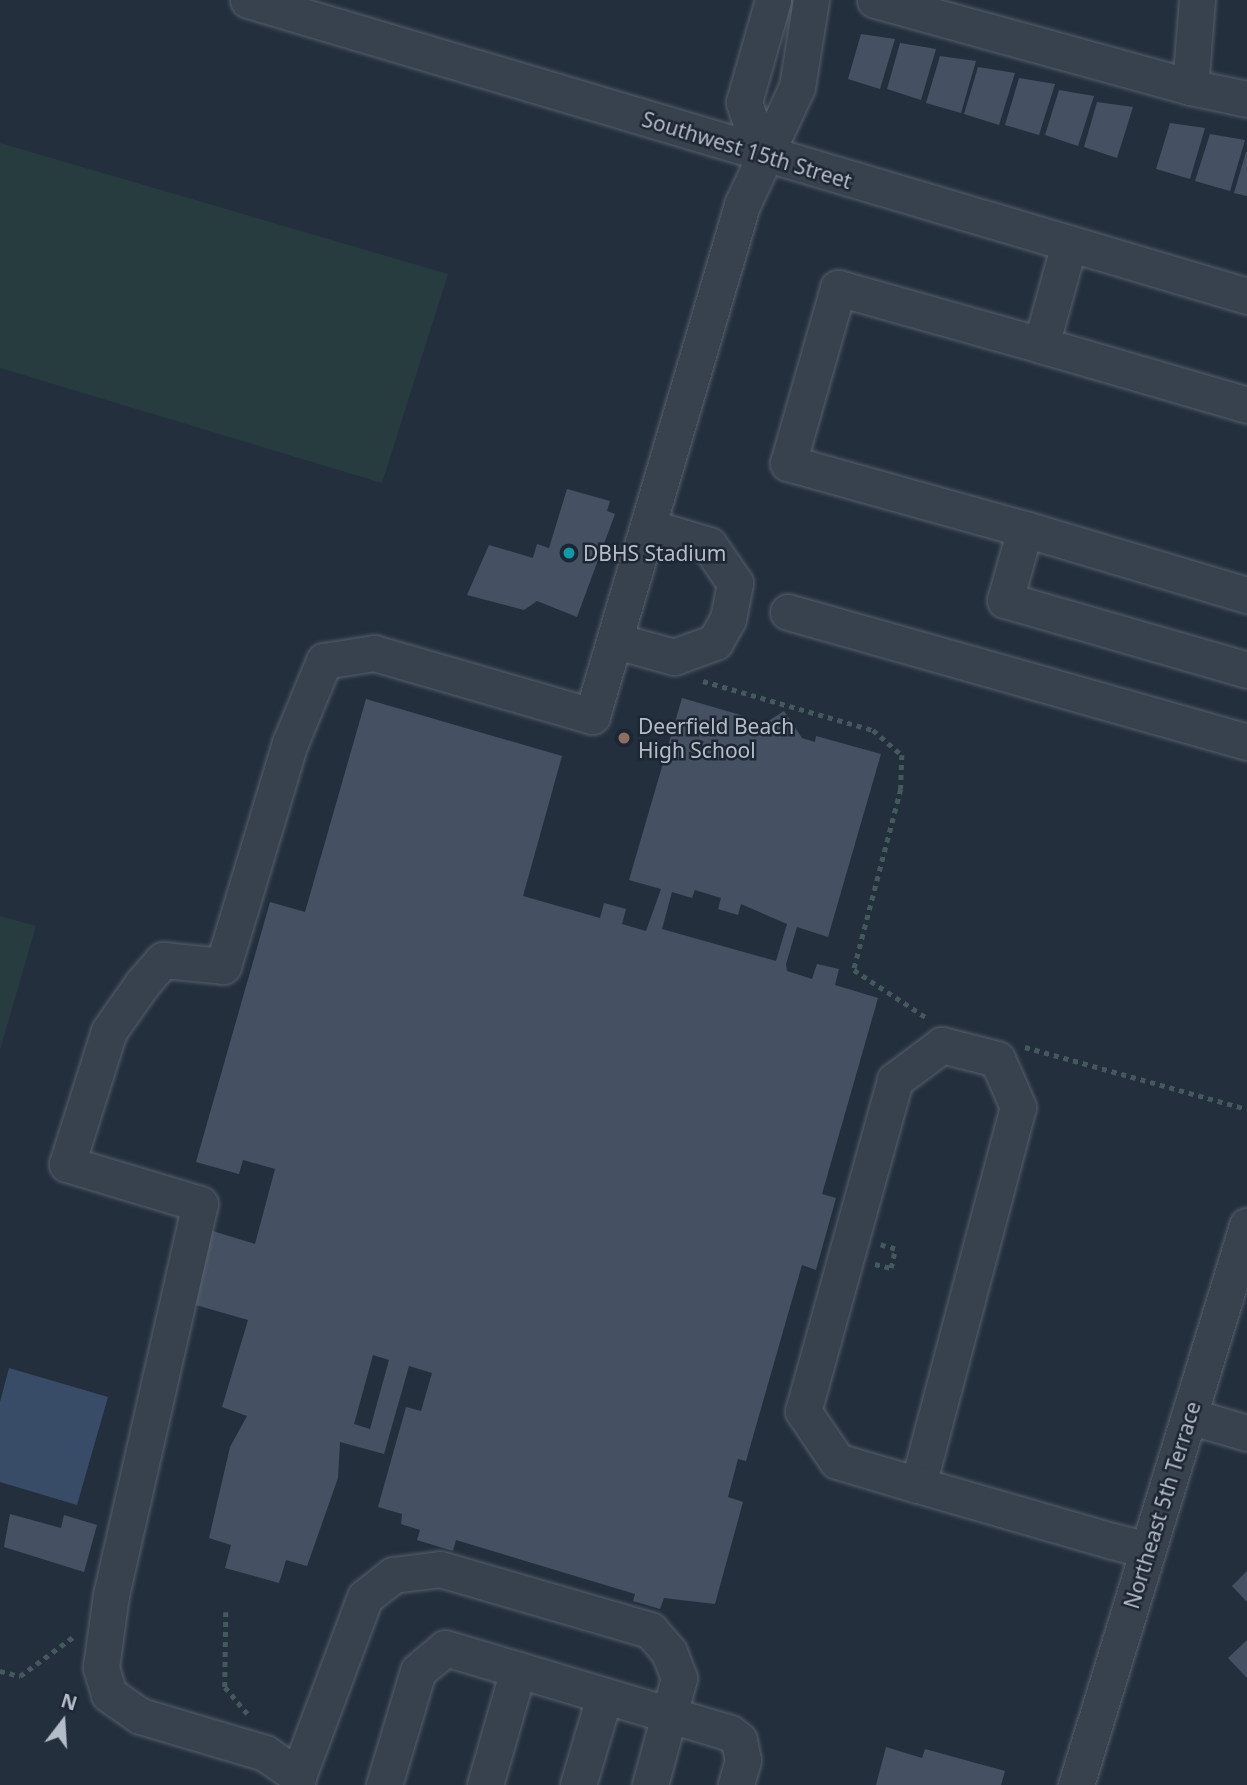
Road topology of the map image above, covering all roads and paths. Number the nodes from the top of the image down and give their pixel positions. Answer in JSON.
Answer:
{"nodes":[{"id":1,"x":248,"y":0,"type":"edge"},
{"id":2,"x":773,"y":0,"type":"edge"},
{"id":3,"x":811,"y":0,"type":"edge"},
{"id":4,"x":875,"y":0,"type":"edge"},
{"id":5,"x":1197,"y":0,"type":"edge"},
{"id":6,"x":325,"y":13,"type":"edge"},
{"id":7,"x":1190,"y":87,"type":"junction"},
{"id":8,"x":1247,"y":99,"type":"edge"},
{"id":9,"x":761,"y":155,"type":"junction"},
{"id":10,"x":1069,"y":244,"type":"junction"},
{"id":11,"x":1247,"y":296,"type":"edge"},
{"id":12,"x":1041,"y":345,"type":"junction"},
{"id":13,"x":1247,"y":405,"type":"edge"},
{"id":14,"x":649,"y":527,"type":"junction"},
{"id":15,"x":1025,"y":529,"type":"junction"},
{"id":16,"x":1247,"y":595,"type":"edge"},
{"id":17,"x":788,"y":612,"type":"dead end"},
{"id":18,"x":616,"y":641,"type":"junction"},
{"id":19,"x":1247,"y":670,"type":"edge"},
{"id":20,"x":692,"y":678,"type":"dead end"},
{"id":21,"x":1247,"y":742,"type":"edge"},
{"id":22,"x":937,"y":1025,"type":"dead end"},
{"id":23,"x":1015,"y":1044,"type":"dead end"},
{"id":24,"x":1247,"y":1109,"type":"edge"},
{"id":25,"x":1247,"y":1226,"type":"edge"},
{"id":26,"x":1189,"y":1416,"type":"junction"},
{"id":27,"x":1247,"y":1433,"type":"edge"},
{"id":28,"x":918,"y":1485,"type":"junction"},
{"id":29,"x":1148,"y":1550,"type":"junction"},
{"id":30,"x":226,"y":1612,"type":"dead end"},
{"id":31,"x":85,"y":1629,"type":"dead end"},
{"id":32,"x":518,"y":1670,"type":"junction"},
{"id":33,"x":0,"y":1671,"type":"edge"},
{"id":34,"x":604,"y":1697,"type":"junction"},
{"id":35,"x":668,"y":1717,"type":"junction"},
{"id":36,"x":259,"y":1726,"type":"dead end"},
{"id":37,"x":298,"y":1781,"type":"edge"},
{"id":38,"x":384,"y":1785,"type":"edge"},
{"id":39,"x":485,"y":1785,"type":"edge"},
{"id":40,"x":578,"y":1785,"type":"edge"},
{"id":41,"x":650,"y":1785,"type":"edge"},
{"id":42,"x":736,"y":1785,"type":"edge"},
{"id":43,"x":1076,"y":1785,"type":"edge"}],
"edges":[{"from":1,"to":6,"type":"street","name":"Southwest 15th Street"},
{"from":2,"to":9,"type":"street"},
{"from":3,"to":9,"type":"street"},
{"from":4,"to":7,"type":"street"},
{"from":5,"to":7,"type":"street"},
{"from":6,"to":9,"type":"street","name":"Southwest 15th Street"},
{"from":7,"to":8,"type":"street"},
{"from":9,"to":10,"type":"street","name":"Southwest 15th Street"},
{"from":9,"to":14,"type":"street"},
{"from":10,"to":11,"type":"street","name":"Southwest 15th Street"},
{"from":10,"to":12,"type":"street"},
{"from":12,"to":13,"type":"street"},
{"from":12,"to":15,"type":"street"},
{"from":14,"to":18,"type":"street"},
{"from":14,"to":18,"type":"street"},
{"from":15,"to":16,"type":"street"},
{"from":15,"to":19,"type":"street"},
{"from":17,"to":21,"type":"street"},
{"from":18,"to":37,"type":"street"},
{"from":20,"to":22,"type":"path"},
{"from":23,"to":24,"type":"path"},
{"from":25,"to":26,"type":"street","name":"Northeast 5th Terrace"},
{"from":26,"to":27,"type":"street"},
{"from":26,"to":29,"type":"street","name":"Northeast 5th Terrace"},
{"from":28,"to":28,"type":"street"},
{"from":28,"to":29,"type":"street"},
{"from":29,"to":43,"type":"street","name":"Northeast 5th Terrace"},
{"from":30,"to":36,"type":"path"},
{"from":31,"to":33,"type":"path"},
{"from":32,"to":34,"type":"street"},
{"from":32,"to":38,"type":"street"},
{"from":32,"to":39,"type":"street"},
{"from":34,"to":35,"type":"street"},
{"from":34,"to":40,"type":"street"},
{"from":35,"to":37,"type":"street"},
{"from":35,"to":41,"type":"street"},
{"from":35,"to":42,"type":"street"}]}
